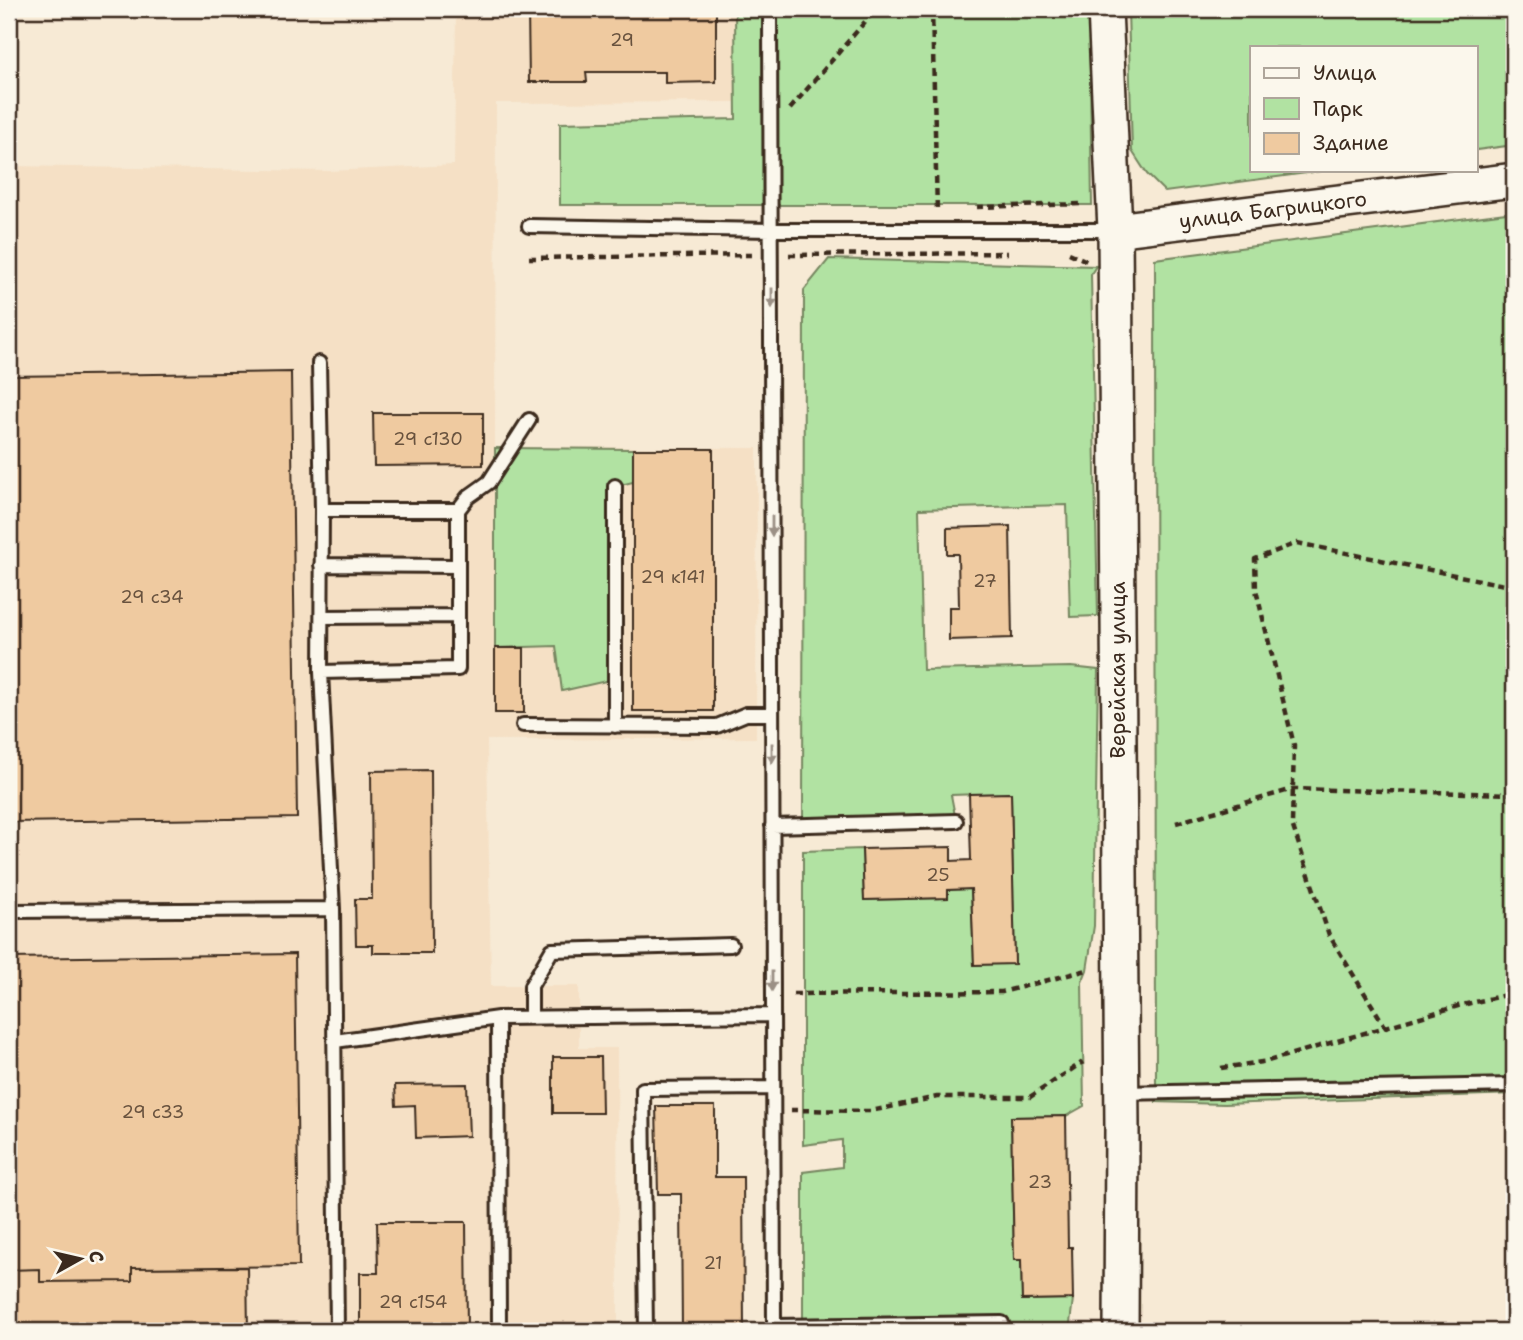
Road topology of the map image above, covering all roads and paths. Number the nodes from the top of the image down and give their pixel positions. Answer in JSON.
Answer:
{"nodes":[{"id":1,"x":771,"y":9,"type":"edge"},
{"id":2,"x":876,"y":9,"type":"edge"},
{"id":3,"x":932,"y":9,"type":"edge"},
{"id":4,"x":1105,"y":9,"type":"edge"},
{"id":5,"x":771,"y":131,"type":"junction"},
{"id":6,"x":1514,"y":180,"type":"edge"},
{"id":7,"x":529,"y":226,"type":"dead end"},
{"id":8,"x":772,"y":230,"type":"junction"},
{"id":9,"x":937,"y":230,"type":"junction"},
{"id":10,"x":1115,"y":230,"type":"junction"},
{"id":11,"x":319,"y":363,"type":"dead end"},
{"id":12,"x":529,"y":420,"type":"dead end"},
{"id":13,"x":615,"y":486,"type":"dead end"},
{"id":14,"x":321,"y":510,"type":"junction"},
{"id":15,"x":458,"y":510,"type":"junction"},
{"id":16,"x":321,"y":565,"type":"junction"},
{"id":17,"x":457,"y":566,"type":"junction"},
{"id":18,"x":1514,"y":587,"type":"edge"},
{"id":19,"x":457,"y":616,"type":"junction"},
{"id":20,"x":322,"y":617,"type":"junction"},
{"id":21,"x":321,"y":672,"type":"junction"},
{"id":22,"x":772,"y":714,"type":"junction"},
{"id":23,"x":523,"y":725,"type":"dead end"},
{"id":24,"x":615,"y":726,"type":"junction"},
{"id":25,"x":1293,"y":789,"type":"junction"},
{"id":26,"x":1514,"y":794,"type":"edge"},
{"id":27,"x":956,"y":821,"type":"dead end"},
{"id":28,"x":1176,"y":823,"type":"dead end"},
{"id":29,"x":772,"y":826,"type":"junction"},
{"id":30,"x":333,"y":909,"type":"junction"},
{"id":31,"x":9,"y":911,"type":"edge"},
{"id":32,"x":732,"y":945,"type":"dead end"},
{"id":33,"x":1087,"y":970,"type":"dead end"},
{"id":34,"x":1514,"y":993,"type":"edge"},
{"id":35,"x":772,"y":994,"type":"junction"},
{"id":36,"x":772,"y":1015,"type":"junction"},
{"id":37,"x":531,"y":1017,"type":"junction"},
{"id":38,"x":498,"y":1018,"type":"junction"},
{"id":39,"x":1387,"y":1028,"type":"junction"},
{"id":40,"x":335,"y":1041,"type":"junction"},
{"id":41,"x":1083,"y":1062,"type":"dead end"},
{"id":42,"x":1217,"y":1069,"type":"dead end"},
{"id":43,"x":1514,"y":1085,"type":"edge"},
{"id":44,"x":772,"y":1088,"type":"junction"},
{"id":45,"x":1121,"y":1093,"type":"junction"},
{"id":46,"x":773,"y":1110,"type":"junction"},
{"id":47,"x":1002,"y":1323,"type":"dead end"},
{"id":48,"x":774,"y":1329,"type":"edge"},
{"id":49,"x":337,"y":1331,"type":"edge"},
{"id":50,"x":499,"y":1331,"type":"edge"},
{"id":51,"x":646,"y":1331,"type":"edge"},
{"id":52,"x":1121,"y":1331,"type":"edge"}],
"edges":[{"from":1,"to":5,"type":"lane"},
{"from":2,"to":5,"type":"path"},
{"from":3,"to":9,"type":"path"},
{"from":4,"to":10,"type":"street","name":"Верейская улица"},
{"from":5,"to":8,"type":"lane"},
{"from":6,"to":10,"type":"street","name":"улица Багрицкого"},
{"from":7,"to":8,"type":"lane"},
{"from":8,"to":9,"type":"lane"},
{"from":8,"to":22,"type":"lane","one_way":true},
{"from":9,"to":10,"type":"lane"},
{"from":10,"to":45,"type":"street","name":"Верейская улица"},
{"from":11,"to":14,"type":"lane"},
{"from":12,"to":15,"type":"lane"},
{"from":13,"to":24,"type":"lane"},
{"from":14,"to":15,"type":"lane"},
{"from":14,"to":16,"type":"lane"},
{"from":15,"to":17,"type":"lane"},
{"from":16,"to":17,"type":"lane"},
{"from":16,"to":20,"type":"lane"},
{"from":17,"to":19,"type":"lane"},
{"from":18,"to":25,"type":"path"},
{"from":19,"to":20,"type":"lane"},
{"from":19,"to":21,"type":"lane"},
{"from":20,"to":21,"type":"lane"},
{"from":21,"to":30,"type":"lane"},
{"from":22,"to":24,"type":"lane"},
{"from":22,"to":29,"type":"lane","one_way":true},
{"from":23,"to":24,"type":"lane"},
{"from":25,"to":26,"type":"path"},
{"from":25,"to":28,"type":"path"},
{"from":25,"to":39,"type":"path"},
{"from":27,"to":29,"type":"lane"},
{"from":29,"to":35,"type":"lane","one_way":true},
{"from":30,"to":31,"type":"lane"},
{"from":30,"to":40,"type":"lane"},
{"from":32,"to":37,"type":"lane"},
{"from":33,"to":35,"type":"path"},
{"from":34,"to":39,"type":"path"},
{"from":35,"to":36,"type":"lane"},
{"from":36,"to":37,"type":"lane"},
{"from":36,"to":44,"type":"lane"},
{"from":37,"to":38,"type":"lane"},
{"from":38,"to":40,"type":"lane"},
{"from":38,"to":50,"type":"lane"},
{"from":39,"to":42,"type":"path"},
{"from":40,"to":49,"type":"lane"},
{"from":41,"to":46,"type":"path"},
{"from":43,"to":45,"type":"lane"},
{"from":44,"to":46,"type":"lane"},
{"from":44,"to":51,"type":"lane"},
{"from":45,"to":52,"type":"street","name":"Верейская улица"},
{"from":46,"to":48,"type":"lane"},
{"from":47,"to":48,"type":"lane"}]}
